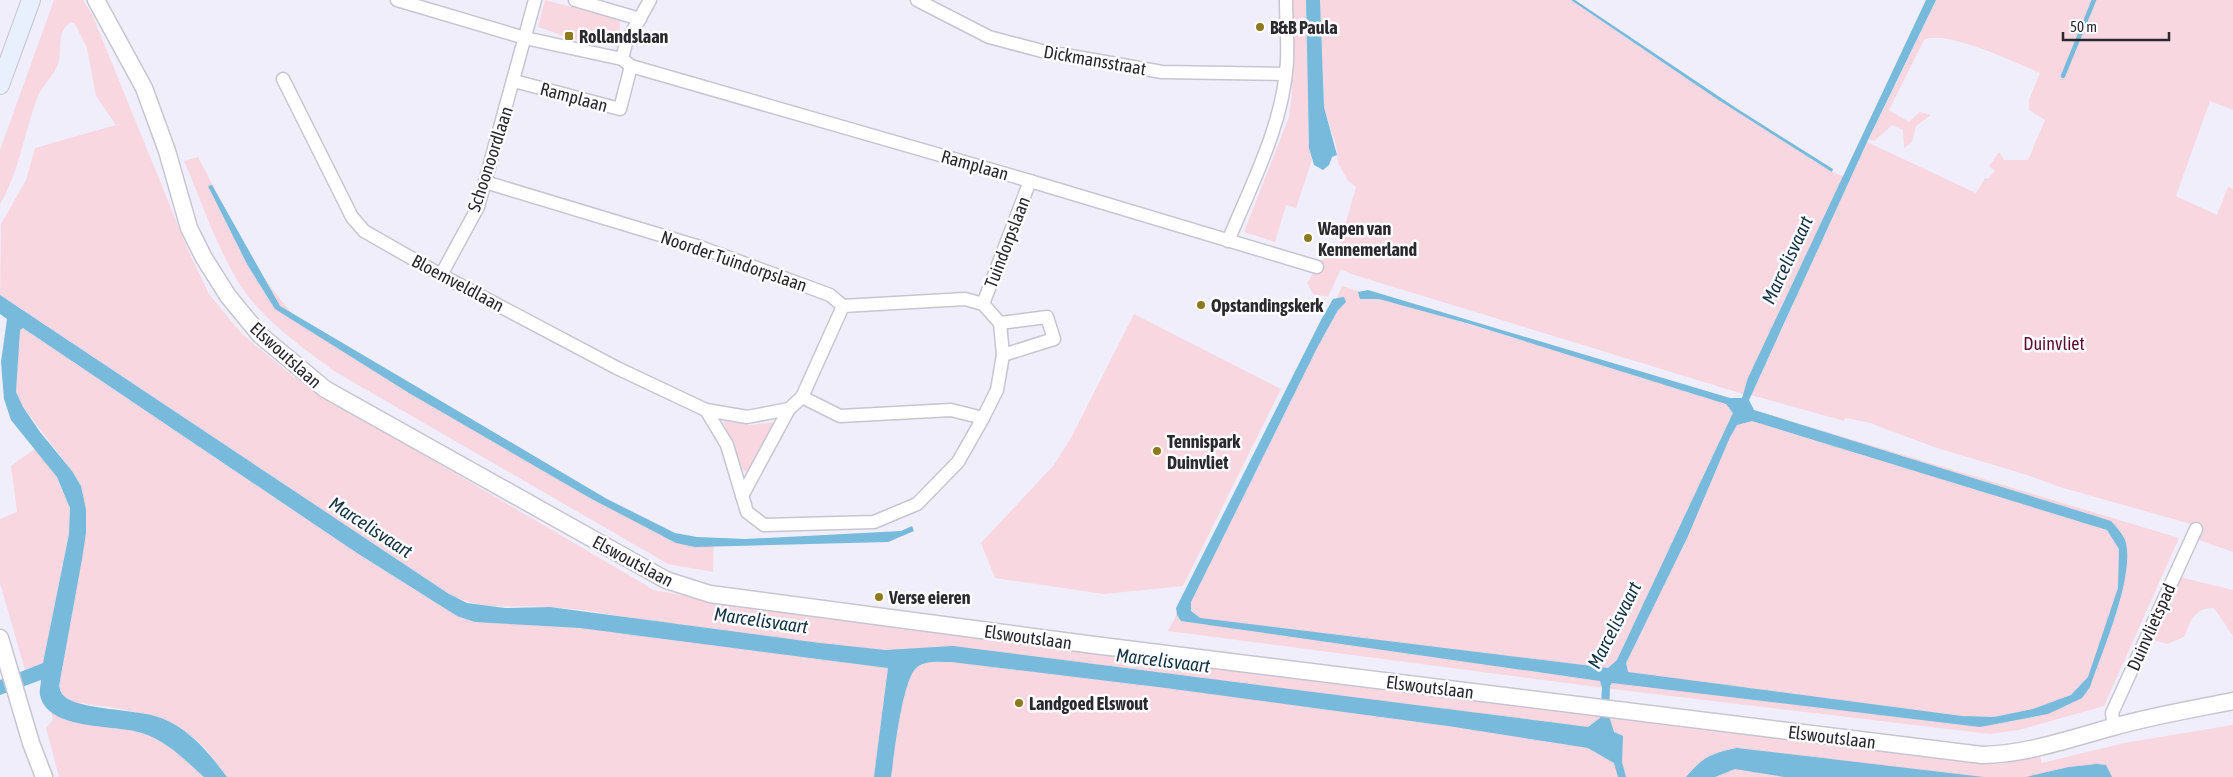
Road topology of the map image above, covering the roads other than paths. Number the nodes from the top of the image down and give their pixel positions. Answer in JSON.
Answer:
{"nodes":[{"id":1,"x":31,"y":0,"type":"edge"},
{"id":2,"x":96,"y":0,"type":"edge"},
{"id":3,"x":397,"y":0,"type":"edge"},
{"id":4,"x":535,"y":0,"type":"edge"},
{"id":5,"x":575,"y":0,"type":"edge"},
{"id":6,"x":650,"y":0,"type":"edge"},
{"id":7,"x":916,"y":0,"type":"edge"},
{"id":8,"x":1286,"y":0,"type":"edge"},
{"id":9,"x":640,"y":19,"type":"junction"},
{"id":10,"x":525,"y":38,"type":"junction"},
{"id":11,"x":626,"y":63,"type":"junction"},
{"id":12,"x":1285,"y":74,"type":"junction"},
{"id":13,"x":283,"y":79,"type":"dead end"},
{"id":14,"x":514,"y":81,"type":"junction"},
{"id":15,"x":0,"y":85,"type":"edge"},
{"id":16,"x":1030,"y":181,"type":"junction"},
{"id":17,"x":486,"y":182,"type":"junction"},
{"id":18,"x":1228,"y":240,"type":"junction"},
{"id":19,"x":1317,"y":267,"type":"dead end"},
{"id":20,"x":441,"y":275,"type":"junction"},
{"id":21,"x":983,"y":304,"type":"junction"},
{"id":22,"x":843,"y":306,"type":"junction"},
{"id":23,"x":1000,"y":323,"type":"junction"},
{"id":24,"x":1003,"y":355,"type":"junction"},
{"id":25,"x":802,"y":397,"type":"junction"},
{"id":26,"x":789,"y":409,"type":"junction"},
{"id":27,"x":706,"y":410,"type":"junction"},
{"id":28,"x":983,"y":418,"type":"junction"},
{"id":29,"x":742,"y":496,"type":"junction"},
{"id":30,"x":2196,"y":529,"type":"dead end"},
{"id":31,"x":0,"y":638,"type":"edge"},
{"id":32,"x":2233,"y":701,"type":"edge"},
{"id":33,"x":2114,"y":726,"type":"junction"},
{"id":34,"x":44,"y":777,"type":"edge"}],
"edges":[{"from":1,"to":15,"type":"main road"},
{"from":2,"to":33,"type":"street","name":"Elswoutslaan"},
{"from":3,"to":10,"type":"street","name":"Ramplaan"},
{"from":4,"to":10,"type":"street"},
{"from":5,"to":9,"type":"street"},
{"from":6,"to":9,"type":"street"},
{"from":7,"to":12,"type":"street","name":"Dickmansstraat"},
{"from":8,"to":12,"type":"street"},
{"from":9,"to":11,"type":"street"},
{"from":10,"to":11,"type":"street","name":"Ramplaan"},
{"from":10,"to":14,"type":"street","name":"Schoonoordlaan"},
{"from":11,"to":14,"type":"street","name":"Ramplaan"},
{"from":11,"to":16,"type":"street","name":"Ramplaan"},
{"from":12,"to":18,"type":"street"},
{"from":13,"to":20,"type":"street","name":"Bloemveldlaan"},
{"from":14,"to":17,"type":"street","name":"Schoonoordlaan"},
{"from":16,"to":18,"type":"street","name":"Ramplaan"},
{"from":16,"to":21,"type":"street","name":"Tuindorpslaan"},
{"from":17,"to":20,"type":"street","name":"Schoonoordlaan"},
{"from":17,"to":22,"type":"street","name":"Noorder Tuindorpslaan"},
{"from":18,"to":19,"type":"street","name":"Ramplaan"},
{"from":20,"to":27,"type":"street","name":"Bloemveldlaan"},
{"from":21,"to":22,"type":"street"},
{"from":21,"to":23,"type":"street"},
{"from":22,"to":25,"type":"street"},
{"from":23,"to":24,"type":"street"},
{"from":23,"to":24,"type":"street"},
{"from":24,"to":28,"type":"street"},
{"from":25,"to":26,"type":"street"},
{"from":25,"to":28,"type":"street"},
{"from":26,"to":27,"type":"street","name":"Bloemveldlaan"},
{"from":26,"to":29,"type":"street"},
{"from":27,"to":29,"type":"street"},
{"from":28,"to":29,"type":"street"},
{"from":30,"to":33,"type":"street","name":"Duinvlietspad"},
{"from":31,"to":34,"type":"street"},
{"from":32,"to":33,"type":"street","name":"Elswoutslaan"}]}
